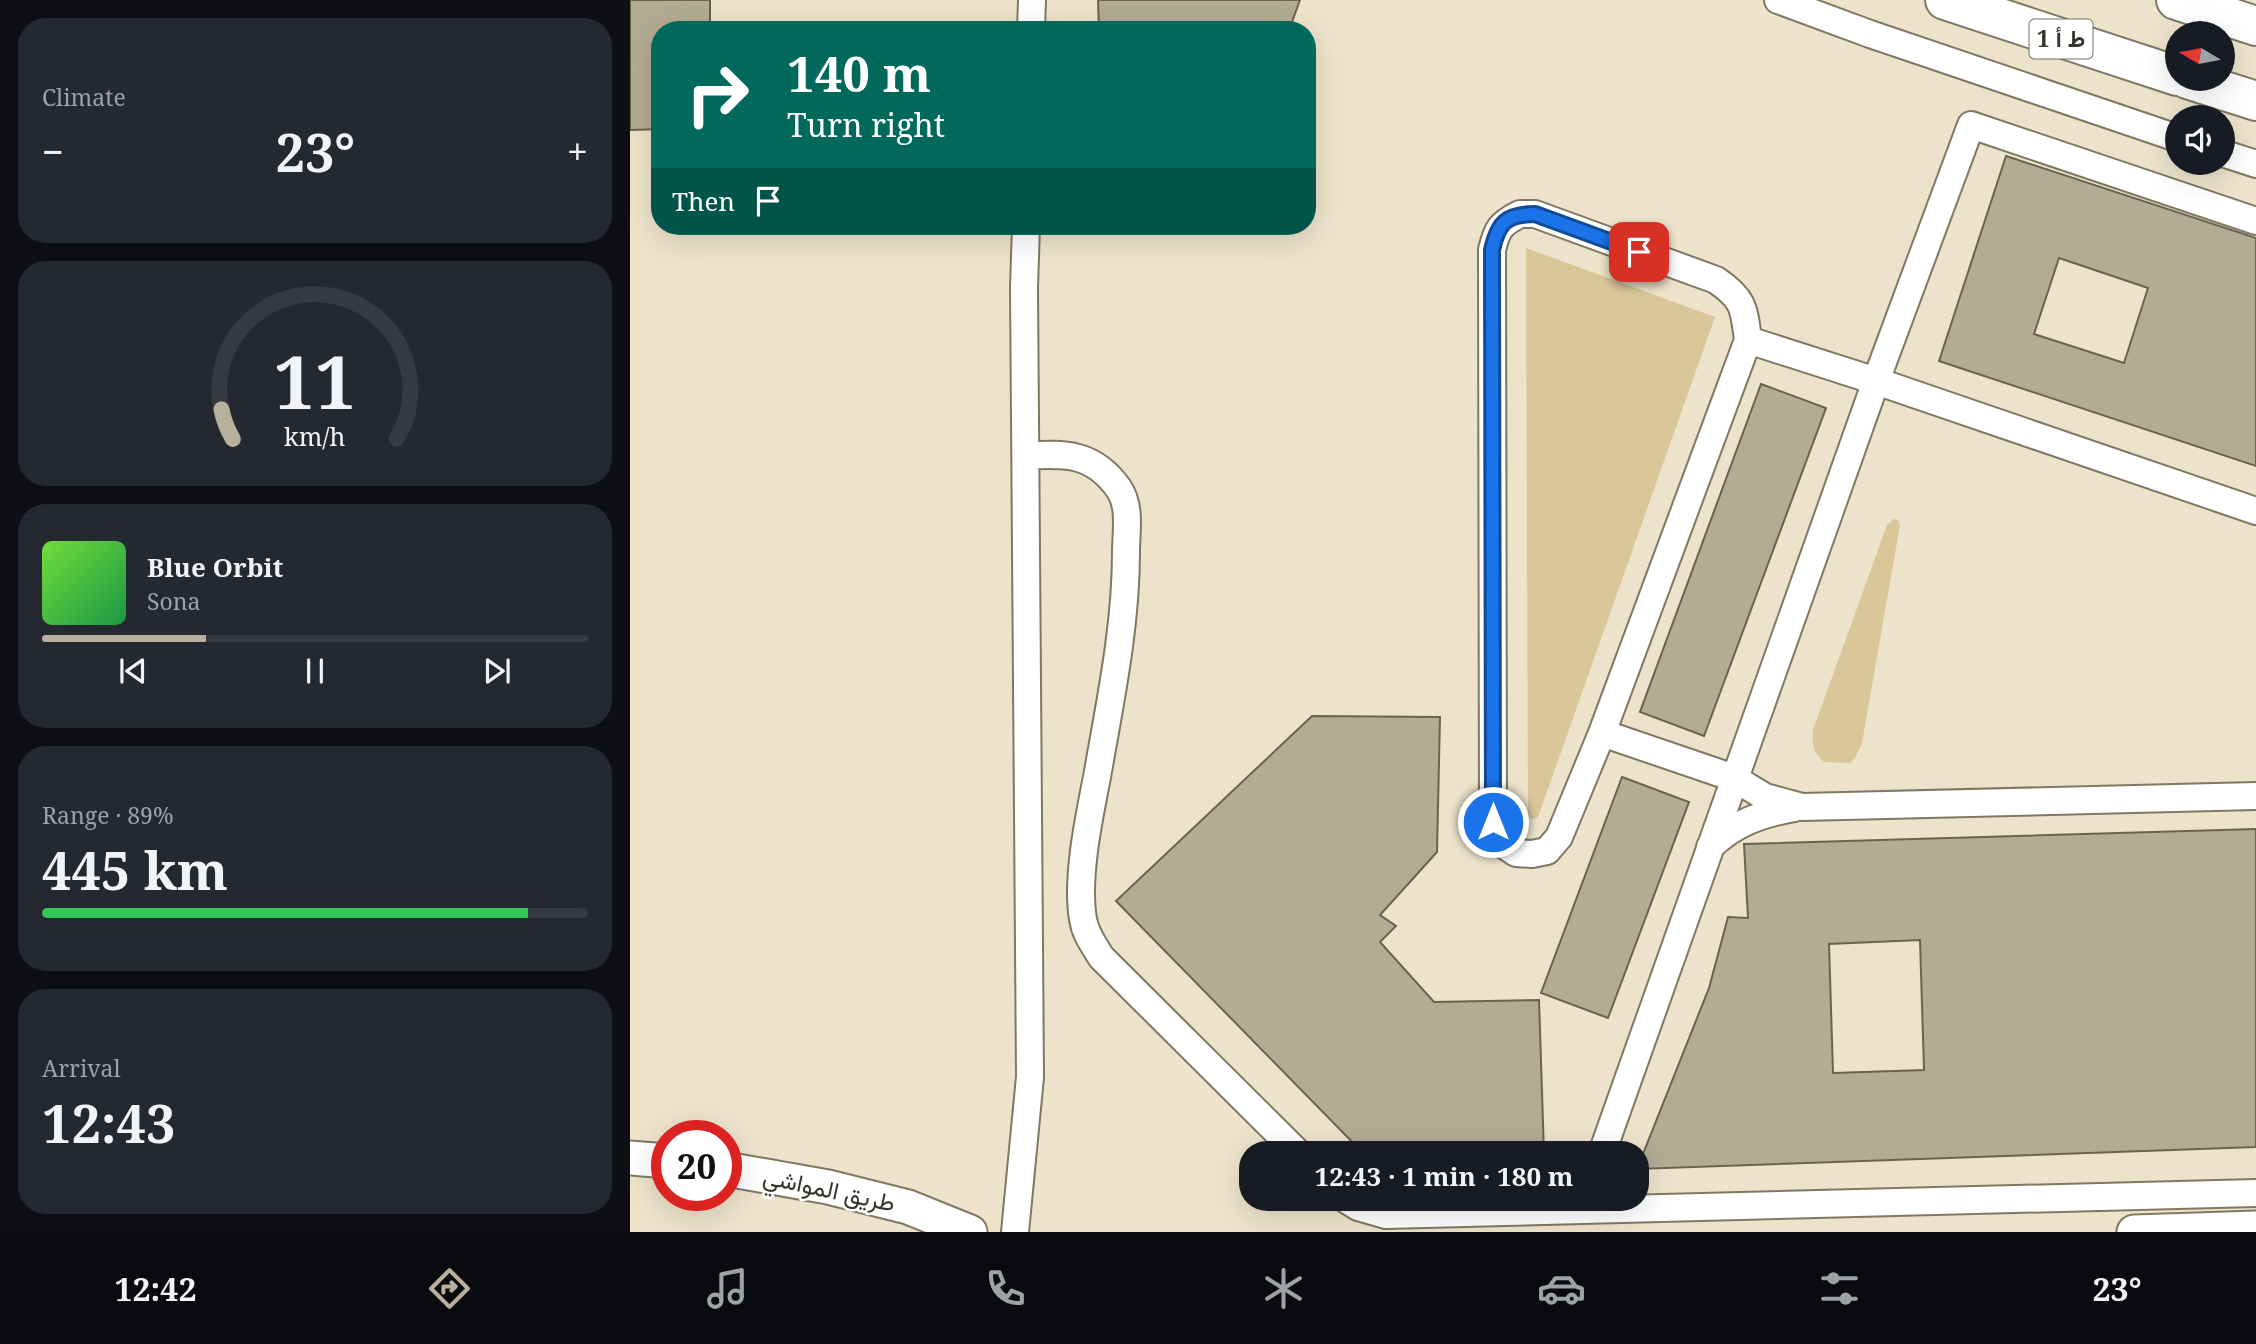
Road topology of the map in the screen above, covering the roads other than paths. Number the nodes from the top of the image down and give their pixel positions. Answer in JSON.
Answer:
{"nodes":[{"id":1,"x":1032,"y":0,"type":"edge"},
{"id":2,"x":1778,"y":0,"type":"edge"},
{"id":3,"x":1945,"y":0,"type":"edge"},
{"id":4,"x":2176,"y":0,"type":"edge"},
{"id":5,"x":1031,"y":21,"type":"edge"},
{"id":6,"x":2256,"y":26,"type":"edge"},
{"id":7,"x":2165,"y":72,"type":"edge"},
{"id":8,"x":2225,"y":91,"type":"edge"},
{"id":9,"x":2256,"y":101,"type":"edge"},
{"id":10,"x":2165,"y":134,"type":"edge"},
{"id":11,"x":2235,"y":157,"type":"edge"},
{"id":12,"x":2256,"y":164,"type":"edge"},
{"id":13,"x":2256,"y":221,"type":"edge"},
{"id":14,"x":1026,"y":235,"type":"edge"},
{"id":15,"x":1748,"y":340,"type":"junction"},
{"id":16,"x":1876,"y":381,"type":"junction"},
{"id":17,"x":1026,"y":456,"type":"junction"},
{"id":18,"x":2256,"y":511,"type":"edge"},
{"id":19,"x":1602,"y":733,"type":"junction"},
{"id":20,"x":1734,"y":778,"type":"junction"},
{"id":21,"x":2256,"y":796,"type":"edge"},
{"id":22,"x":1802,"y":807,"type":"junction"},
{"id":23,"x":1709,"y":848,"type":"junction"},
{"id":24,"x":1286,"y":1141,"type":"edge"},
{"id":25,"x":1606,"y":1141,"type":"edge"},
{"id":26,"x":630,"y":1158,"type":"edge"},
{"id":27,"x":651,"y":1160,"type":"edge"},
{"id":28,"x":742,"y":1172,"type":"edge"},
{"id":29,"x":2256,"y":1193,"type":"edge"},
{"id":30,"x":1649,"y":1204,"type":"edge"},
{"id":31,"x":1372,"y":1211,"type":"edge"},
{"id":32,"x":1465,"y":1211,"type":"edge"},
{"id":33,"x":2256,"y":1228,"type":"edge"},
{"id":34,"x":970,"y":1232,"type":"edge"},
{"id":35,"x":1015,"y":1232,"type":"edge"},
{"id":36,"x":2134,"y":1232,"type":"edge"}],
"edges":[{"from":1,"to":5,"type":"street"},
{"from":2,"to":10,"type":"street"},
{"from":3,"to":7,"type":"highway","number":"ط أ 1"},
{"from":4,"to":6,"type":"highway"},
{"from":8,"to":9,"type":"highway"},
{"from":11,"to":12,"type":"street"},
{"from":13,"to":16,"type":"street"},
{"from":14,"to":17,"type":"street"},
{"from":15,"to":16,"type":"street"},
{"from":15,"to":19,"type":"street"},
{"from":15,"to":19,"type":"street"},
{"from":16,"to":18,"type":"street"},
{"from":16,"to":20,"type":"street"},
{"from":17,"to":24,"type":"street"},
{"from":17,"to":35,"type":"street"},
{"from":19,"to":20,"type":"street"},
{"from":20,"to":22,"type":"street"},
{"from":20,"to":23,"type":"street"},
{"from":21,"to":22,"type":"street"},
{"from":22,"to":23,"type":"street"},
{"from":23,"to":25,"type":"street"},
{"from":26,"to":27,"type":"main road"},
{"from":28,"to":34,"type":"main road","name":"طريق المواشي"},
{"from":29,"to":30,"type":"street"},
{"from":31,"to":32,"type":"street"},
{"from":33,"to":36,"type":"main road"}]}
